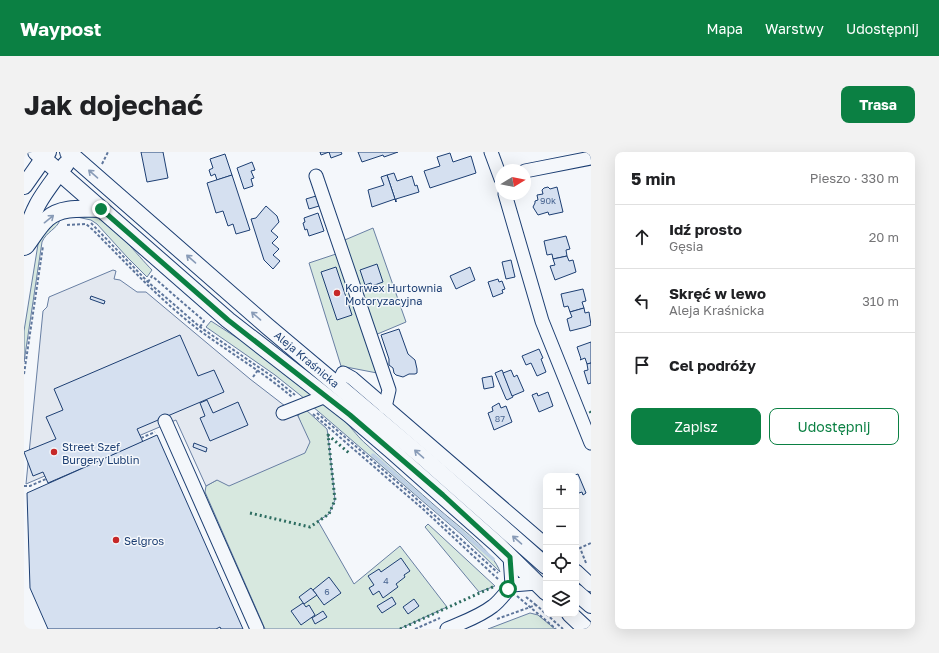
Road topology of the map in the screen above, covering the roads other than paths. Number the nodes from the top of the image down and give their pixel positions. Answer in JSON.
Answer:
{"nodes":[{"id":1,"x":491,"y":152,"type":"edge"},
{"id":2,"x":72,"y":153,"type":"edge"},
{"id":3,"x":42,"y":154,"type":"edge"},
{"id":4,"x":591,"y":158,"type":"edge"},
{"id":5,"x":496,"y":164,"type":"edge"},
{"id":6,"x":531,"y":170,"type":"edge"},
{"id":7,"x":59,"y":173,"type":"junction"},
{"id":8,"x":316,"y":176,"type":"dead end"},
{"id":9,"x":24,"y":186,"type":"edge"},
{"id":10,"x":507,"y":200,"type":"edge"},
{"id":11,"x":101,"y":209,"type":"junction"},
{"id":12,"x":24,"y":248,"type":"edge"},
{"id":13,"x":340,"y":379,"type":"junction"},
{"id":14,"x":326,"y":396,"type":"junction"},
{"id":15,"x":385,"y":407,"type":"junction"},
{"id":16,"x":283,"y":413,"type":"dead end"},
{"id":17,"x":165,"y":421,"type":"dead end"},
{"id":18,"x":591,"y":443,"type":"edge"},
{"id":19,"x":543,"y":542,"type":"edge"},
{"id":20,"x":510,"y":557,"type":"junction"},
{"id":21,"x":543,"y":563,"type":"edge"},
{"id":22,"x":582,"y":568,"type":"edge"},
{"id":23,"x":591,"y":584,"type":"edge"},
{"id":24,"x":510,"y":587,"type":"junction"},
{"id":25,"x":541,"y":587,"type":"edge"},
{"id":26,"x":579,"y":595,"type":"edge"},
{"id":27,"x":591,"y":605,"type":"edge"},
{"id":28,"x":573,"y":617,"type":"edge"},
{"id":29,"x":257,"y":629,"type":"edge"},
{"id":30,"x":447,"y":629,"type":"edge"},
{"id":31,"x":586,"y":629,"type":"edge"}],
"edges":[{"from":1,"to":5,"type":"street"},
{"from":2,"to":7,"type":"main road"},
{"from":13,"to":2,"type":"main road","name":"Aleja Kraśnicka","one_way":true},
{"from":3,"to":7,"type":"main road","name":"Aleja Kraśnicka"},
{"from":3,"to":9,"type":"main road"},
{"from":4,"to":6,"type":"street"},
{"from":7,"to":11,"type":"main road","name":"Aleja Kraśnicka"},
{"from":7,"to":12,"type":"main road"},
{"from":8,"to":15,"type":"street"},
{"from":10,"to":18,"type":"street"},
{"from":12,"to":11,"type":"main road","one_way":true},
{"from":11,"to":14,"type":"main road","name":"Aleja Kraśnicka"},
{"from":13,"to":15,"type":"street","name":"Aleja Kraśnicka"},
{"from":21,"to":13,"type":"main road","name":"Aleja Kraśnicka","one_way":true},
{"from":14,"to":16,"type":"street"},
{"from":14,"to":20,"type":"main road","name":"Aleja Kraśnicka"},
{"from":15,"to":19,"type":"street","name":"Aleja Kraśnicka"},
{"from":17,"to":29,"type":"street"},
{"from":20,"to":24,"type":"street"},
{"from":20,"to":25,"type":"main road","name":"Aleja Kraśnicka"},
{"from":22,"to":23,"type":"street"},
{"from":24,"to":25,"type":"street"},
{"from":24,"to":30,"type":"street"},
{"from":26,"to":27,"type":"main road"},
{"from":28,"to":31,"type":"main road"}]}
